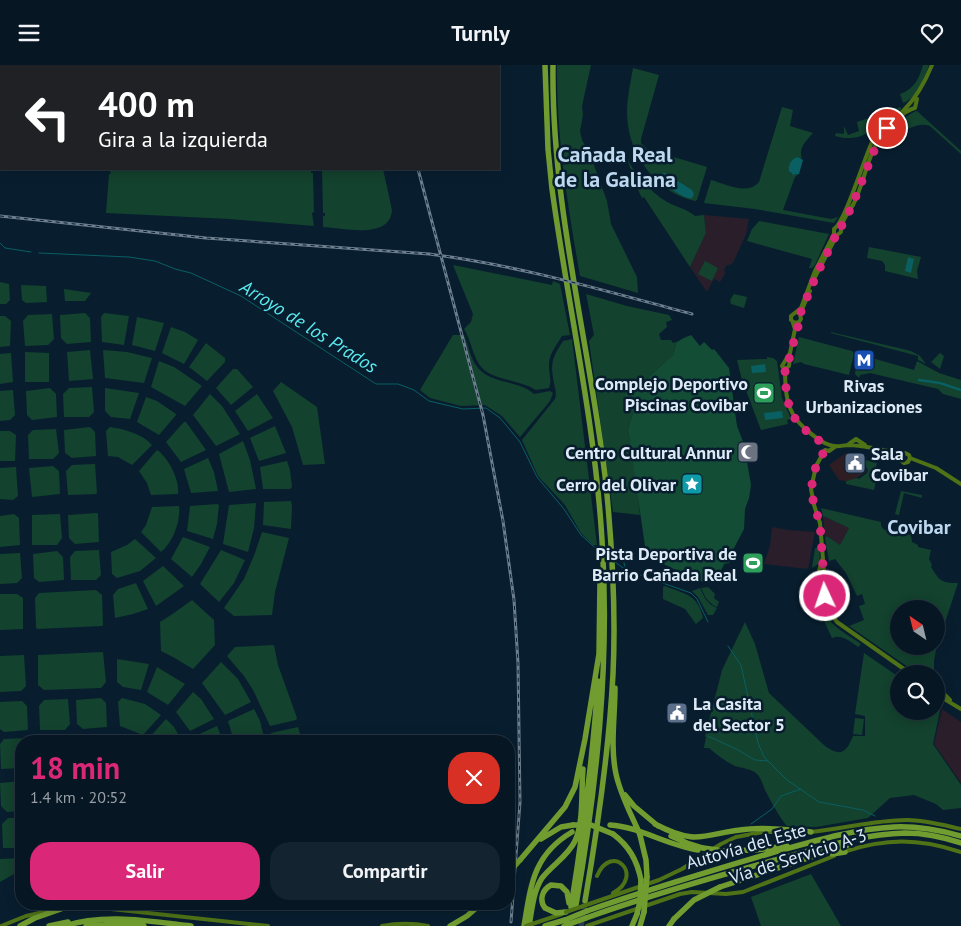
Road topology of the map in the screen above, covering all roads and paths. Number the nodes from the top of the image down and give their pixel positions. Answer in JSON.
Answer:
{"nodes":[{"id":1,"x":545,"y":65,"type":"edge"},
{"id":2,"x":553,"y":65,"type":"edge"},
{"id":3,"x":933,"y":65,"type":"edge"},
{"id":4,"x":799,"y":313,"type":"junction"},
{"id":5,"x":793,"y":323,"type":"junction"},
{"id":6,"x":799,"y":323,"type":"junction"},
{"id":7,"x":787,"y":362,"type":"junction"},
{"id":8,"x":827,"y":447,"type":"junction"},
{"id":9,"x":901,"y":456,"type":"junction"},
{"id":10,"x":909,"y":459,"type":"junction"},
{"id":11,"x":959,"y":485,"type":"edge"},
{"id":12,"x":823,"y":559,"type":"junction"},
{"id":13,"x":824,"y":581,"type":"junction"},
{"id":14,"x":602,"y":588,"type":"junction"},
{"id":15,"x":599,"y":654,"type":"junction"},
{"id":16,"x":898,"y":665,"type":"edge"},
{"id":17,"x":613,"y":674,"type":"junction"},
{"id":18,"x":945,"y":696,"type":"edge"},
{"id":19,"x":945,"y":699,"type":"edge"},
{"id":20,"x":953,"y":704,"type":"junction"},
{"id":21,"x":961,"y":709,"type":"edge"},
{"id":22,"x":585,"y":739,"type":"junction"},
{"id":23,"x":625,"y":797,"type":"junction"},
{"id":24,"x":655,"y":824,"type":"junction"},
{"id":25,"x":610,"y":825,"type":"dead end"},
{"id":26,"x":961,"y":829,"type":"edge"},
{"id":27,"x":572,"y":832,"type":"dead end"},
{"id":28,"x":811,"y":832,"type":"junction"},
{"id":29,"x":876,"y":836,"type":"junction"},
{"id":30,"x":961,"y":836,"type":"edge"},
{"id":31,"x":833,"y":837,"type":"junction"},
{"id":32,"x":961,"y":843,"type":"edge"},
{"id":33,"x":703,"y":849,"type":"junction"},
{"id":34,"x":845,"y":852,"type":"junction"},
{"id":35,"x":961,"y":852,"type":"edge"},
{"id":36,"x":527,"y":853,"type":"junction"},
{"id":37,"x":515,"y":866,"type":"edge"},
{"id":38,"x":598,"y":875,"type":"dead end"},
{"id":39,"x":758,"y":875,"type":"junction"},
{"id":40,"x":644,"y":879,"type":"junction"},
{"id":41,"x":587,"y":902,"type":"junction"},
{"id":42,"x":602,"y":906,"type":"junction"},
{"id":43,"x":570,"y":908,"type":"junction"},
{"id":44,"x":52,"y":910,"type":"edge"},
{"id":45,"x":58,"y":910,"type":"edge"},
{"id":46,"x":120,"y":910,"type":"edge"},
{"id":47,"x":474,"y":910,"type":"edge"},
{"id":48,"x":110,"y":918,"type":"junction"},
{"id":49,"x":564,"y":923,"type":"edge"},
{"id":50,"x":1,"y":926,"type":"edge"},
{"id":51,"x":20,"y":926,"type":"edge"},
{"id":52,"x":49,"y":926,"type":"edge"},
{"id":53,"x":64,"y":926,"type":"edge"},
{"id":54,"x":86,"y":926,"type":"edge"},
{"id":55,"x":144,"y":926,"type":"edge"},
{"id":56,"x":191,"y":926,"type":"edge"},
{"id":57,"x":268,"y":926,"type":"edge"},
{"id":58,"x":382,"y":926,"type":"edge"},
{"id":59,"x":428,"y":926,"type":"edge"},
{"id":60,"x":450,"y":926,"type":"edge"},
{"id":61,"x":528,"y":926,"type":"edge"},
{"id":62,"x":545,"y":926,"type":"edge"},
{"id":63,"x":587,"y":926,"type":"edge"},
{"id":64,"x":632,"y":926,"type":"edge"},
{"id":65,"x":640,"y":926,"type":"edge"},
{"id":66,"x":669,"y":926,"type":"edge"}],
"edges":[{"from":1,"to":14,"type":"highway"},
{"from":2,"to":17,"type":"highway"},
{"from":3,"to":4,"type":"main road"},
{"from":4,"to":5,"type":"main road"},
{"from":4,"to":6,"type":"main road"},
{"from":5,"to":6,"type":"main road"},
{"from":5,"to":7,"type":"main road"},
{"from":6,"to":7,"type":"main road"},
{"from":7,"to":8,"type":"main road"},
{"from":8,"to":9,"type":"main road"},
{"from":8,"to":12,"type":"main road"},
{"from":9,"to":10,"type":"main road"},
{"from":9,"to":10,"type":"main road"},
{"from":10,"to":11,"type":"main road"},
{"from":12,"to":13,"type":"main road"},
{"from":12,"to":13,"type":"main road"},
{"from":13,"to":16,"type":"main road"},
{"from":14,"to":15,"type":"highway"},
{"from":14,"to":43,"type":"highway"},
{"from":15,"to":22,"type":"highway"},
{"from":15,"to":43,"type":"highway"},
{"from":17,"to":23,"type":"highway"},
{"from":17,"to":41,"type":"highway"},
{"from":18,"to":20,"type":"main road"},
{"from":19,"to":20,"type":"main road"},
{"from":20,"to":21,"type":"main road"},
{"from":22,"to":36,"type":"highway"},
{"from":22,"to":61,"type":"highway"},
{"from":23,"to":24,"type":"highway"},
{"from":23,"to":40,"type":"highway","bridge":true},
{"from":24,"to":28,"type":"highway"},
{"from":24,"to":33,"type":"highway"},
{"from":25,"to":33,"type":"highway"},
{"from":26,"to":28,"type":"main road","name":"Vía de Servicio A-3"},
{"from":27,"to":61,"type":"highway"},
{"from":28,"to":42,"type":"main road","name":"Vía de Servicio A-3"},
{"from":29,"to":32,"type":"highway","name":"Autovía del Este"},
{"from":29,"to":39,"type":"highway"},
{"from":29,"to":42,"type":"highway","name":"Autovía del Este"},
{"from":30,"to":31,"type":"highway","name":"Autovía del Este"},
{"from":31,"to":33,"type":"highway","bridge":true},
{"from":31,"to":42,"type":"highway","name":"Autovía del Este"},
{"from":34,"to":35,"type":"main road","name":"Vía de Servicio A-3"},
{"from":34,"to":39,"type":"highway"},
{"from":34,"to":63,"type":"main road","name":"Vía de Servicio A-3"},
{"from":36,"to":37,"type":"highway","bridge":true},
{"from":36,"to":40,"type":"highway","bridge":true},
{"from":38,"to":42,"type":"main road"},
{"from":39,"to":66,"type":"highway","bridge":true},
{"from":40,"to":64,"type":"highway","bridge":true},
{"from":40,"to":65,"type":"highway","bridge":true},
{"from":41,"to":42,"type":"main road","name":"Vía de Servicio A-3"},
{"from":41,"to":43,"type":"main road","name":"Vía de Servicio A-3","bridge":true},
{"from":42,"to":49,"type":"highway","name":"Autovía del Este","bridge":true},
{"from":43,"to":43,"type":"highway"},
{"from":43,"to":61,"type":"main road","name":"Vía de Servicio A-3"},
{"from":44,"to":50,"type":"main road"},
{"from":45,"to":51,"type":"highway"},
{"from":46,"to":57,"type":"main road"},
{"from":47,"to":60,"type":"highway"},
{"from":48,"to":52,"type":"highway"},
{"from":48,"to":53,"type":"highway"},
{"from":48,"to":56,"type":"highway"},
{"from":49,"to":62,"type":"highway","name":"Autovía del Este"},
{"from":54,"to":55,"type":"highway"},
{"from":58,"to":59,"type":"main road"}]}
